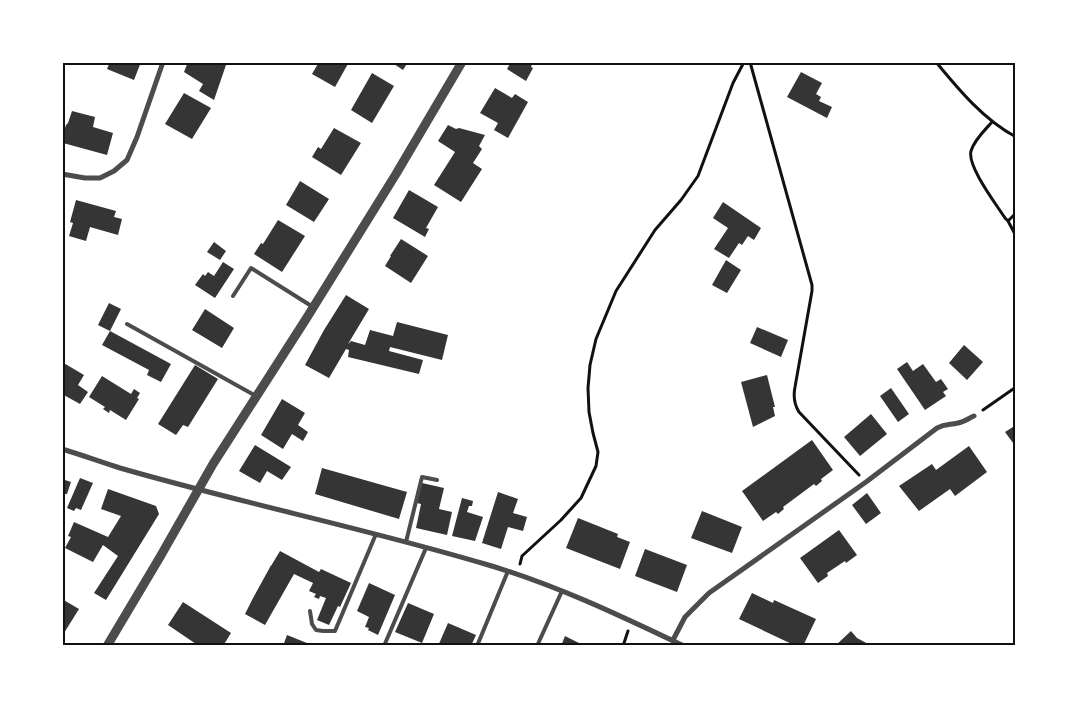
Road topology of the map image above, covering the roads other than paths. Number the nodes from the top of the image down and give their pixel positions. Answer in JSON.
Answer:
{"nodes":[{"id":1,"x":163,"y":62,"type":"edge"},
{"id":2,"x":462,"y":62,"type":"edge"},
{"id":3,"x":62,"y":174,"type":"edge"},
{"id":4,"x":233,"y":296,"type":"dead end"},
{"id":5,"x":314,"y":307,"type":"junction"},
{"id":6,"x":127,"y":324,"type":"dead end"},
{"id":7,"x":256,"y":396,"type":"junction"},
{"id":8,"x":974,"y":416,"type":"road end"},
{"id":9,"x":62,"y":448,"type":"edge"},
{"id":10,"x":437,"y":480,"type":"dead end"},
{"id":11,"x":198,"y":490,"type":"junction"},
{"id":12,"x":376,"y":534,"type":"junction"},
{"id":13,"x":406,"y":542,"type":"junction"},
{"id":14,"x":426,"y":548,"type":"junction"},
{"id":15,"x":508,"y":571,"type":"junction"},
{"id":16,"x":562,"y":591,"type":"junction"},
{"id":17,"x":310,"y":611,"type":"dead end"},
{"id":18,"x":673,"y":640,"type":"junction"},
{"id":19,"x":107,"y":646,"type":"edge"},
{"id":20,"x":384,"y":646,"type":"edge"},
{"id":21,"x":476,"y":646,"type":"edge"},
{"id":22,"x":537,"y":646,"type":"edge"},
{"id":23,"x":684,"y":646,"type":"edge"}],
"edges":[{"from":1,"to":3,"type":"street"},
{"from":2,"to":5,"type":"street"},
{"from":4,"to":5,"type":"lane"},
{"from":5,"to":7,"type":"street"},
{"from":6,"to":7,"type":"lane"},
{"from":7,"to":11,"type":"street"},
{"from":8,"to":18,"type":"street"},
{"from":9,"to":11,"type":"street"},
{"from":10,"to":13,"type":"lane"},
{"from":11,"to":12,"type":"street"},
{"from":11,"to":19,"type":"street"},
{"from":12,"to":13,"type":"street"},
{"from":12,"to":17,"type":"lane"},
{"from":13,"to":14,"type":"street"},
{"from":14,"to":15,"type":"street"},
{"from":14,"to":20,"type":"lane"},
{"from":15,"to":16,"type":"street"},
{"from":15,"to":21,"type":"lane"},
{"from":16,"to":18,"type":"street"},
{"from":16,"to":22,"type":"lane"},
{"from":18,"to":23,"type":"street"}]}
